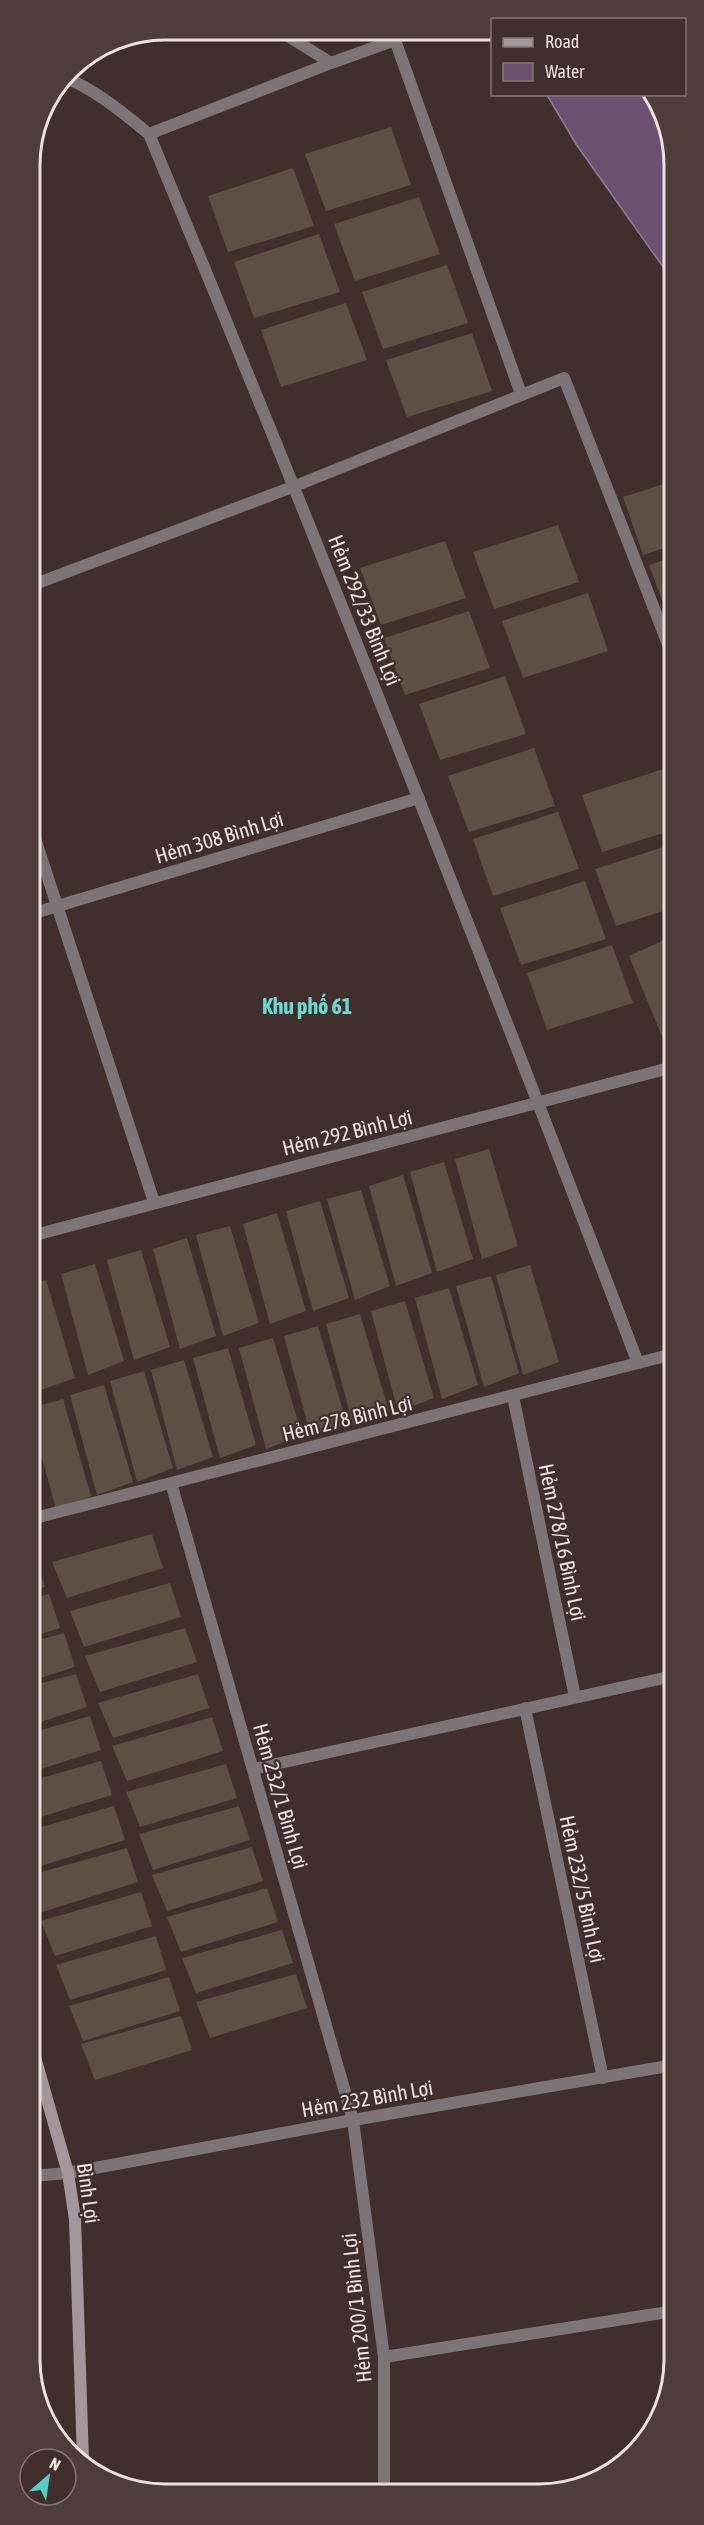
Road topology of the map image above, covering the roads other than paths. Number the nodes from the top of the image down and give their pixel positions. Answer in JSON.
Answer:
{"nodes":[{"id":1,"x":294,"y":40,"type":"edge"},
{"id":2,"x":331,"y":63,"type":"junction"},
{"id":3,"x":74,"y":80,"type":"edge"},
{"id":4,"x":149,"y":134,"type":"junction"},
{"id":5,"x":521,"y":394,"type":"junction"},
{"id":6,"x":295,"y":486,"type":"junction"},
{"id":7,"x":41,"y":582,"type":"edge"},
{"id":8,"x":664,"y":633,"type":"edge"},
{"id":9,"x":419,"y":798,"type":"junction"},
{"id":10,"x":41,"y":856,"type":"edge"},
{"id":11,"x":57,"y":906,"type":"junction"},
{"id":12,"x":41,"y":911,"type":"edge"},
{"id":13,"x":664,"y":1070,"type":"edge"},
{"id":14,"x":539,"y":1103,"type":"junction"},
{"id":15,"x":154,"y":1202,"type":"junction"},
{"id":16,"x":41,"y":1233,"type":"edge"},
{"id":17,"x":663,"y":1356,"type":"edge"},
{"id":18,"x":638,"y":1363,"type":"junction"},
{"id":19,"x":513,"y":1396,"type":"junction"},
{"id":20,"x":171,"y":1483,"type":"junction"},
{"id":21,"x":40,"y":1517,"type":"edge"},
{"id":22,"x":663,"y":1678,"type":"edge"},
{"id":23,"x":575,"y":1697,"type":"junction"},
{"id":24,"x":525,"y":1708,"type":"junction"},
{"id":25,"x":253,"y":1769,"type":"junction"},
{"id":26,"x":663,"y":2067,"type":"edge"},
{"id":27,"x":40,"y":2075,"type":"edge"},
{"id":28,"x":603,"y":2078,"type":"junction"},
{"id":29,"x":353,"y":2120,"type":"junction"},
{"id":30,"x":68,"y":2173,"type":"junction"},
{"id":31,"x":40,"y":2175,"type":"edge"},
{"id":32,"x":663,"y":2313,"type":"edge"},
{"id":33,"x":384,"y":2357,"type":"junction"},
{"id":34,"x":83,"y":2453,"type":"edge"},
{"id":35,"x":384,"y":2484,"type":"edge"}],
"edges":[{"from":1,"to":2,"type":"street"},
{"from":2,"to":4,"type":"street"},
{"from":2,"to":5,"type":"street"},
{"from":3,"to":4,"type":"street"},
{"from":4,"to":6,"type":"street","name":"Hẻm 292/33 Bình Lợi"},
{"from":5,"to":6,"type":"street"},
{"from":5,"to":8,"type":"street"},
{"from":6,"to":7,"type":"street"},
{"from":6,"to":9,"type":"street","name":"Hẻm 292/33 Bình Lợi"},
{"from":9,"to":11,"type":"street","name":"Hẻm 308 Bình Lợi"},
{"from":9,"to":14,"type":"street","name":"Hẻm 292/33 Bình Lợi"},
{"from":10,"to":11,"type":"street"},
{"from":11,"to":12,"type":"street","name":"Hẻm 308 Bình Lợi"},
{"from":11,"to":15,"type":"street"},
{"from":13,"to":14,"type":"street","name":"Hẻm 292 Bình Lợi"},
{"from":14,"to":15,"type":"street","name":"Hẻm 292 Bình Lợi"},
{"from":14,"to":18,"type":"street","name":"Hẻm 292/33 Bình Lợi"},
{"from":15,"to":16,"type":"street","name":"Hẻm 292 Bình Lợi"},
{"from":17,"to":18,"type":"street","name":"Hẻm 278 Bình Lợi"},
{"from":18,"to":19,"type":"street","name":"Hẻm 278 Bình Lợi"},
{"from":19,"to":20,"type":"street","name":"Hẻm 278 Bình Lợi"},
{"from":19,"to":23,"type":"street","name":"Hẻm 278/16 Bình Lợi"},
{"from":20,"to":21,"type":"street","name":"Hẻm 278 Bình Lợi"},
{"from":20,"to":25,"type":"street","name":"Hẻm 232/1 Bình Lợi"},
{"from":22,"to":23,"type":"street"},
{"from":23,"to":24,"type":"street"},
{"from":24,"to":25,"type":"street"},
{"from":24,"to":28,"type":"street","name":"Hẻm 232/5 Bình Lợi"},
{"from":25,"to":29,"type":"street","name":"Hẻm 232/1 Bình Lợi"},
{"from":26,"to":28,"type":"street","name":"Hẻm 232 Bình Lợi"},
{"from":27,"to":30,"type":"street","name":"Bình Lợi"},
{"from":28,"to":29,"type":"street","name":"Hẻm 232 Bình Lợi"},
{"from":29,"to":30,"type":"street","name":"Hẻm 232 Bình Lợi"},
{"from":29,"to":33,"type":"street","name":"Hẻm 200/1 Bình Lợi"},
{"from":30,"to":31,"type":"street","name":"Hẻm 232 Bình Lợi"},
{"from":30,"to":34,"type":"street","name":"Bình Lợi"},
{"from":32,"to":33,"type":"street"},
{"from":33,"to":35,"type":"street","name":"Hẻm 200/1 Bình Lợi"}]}
